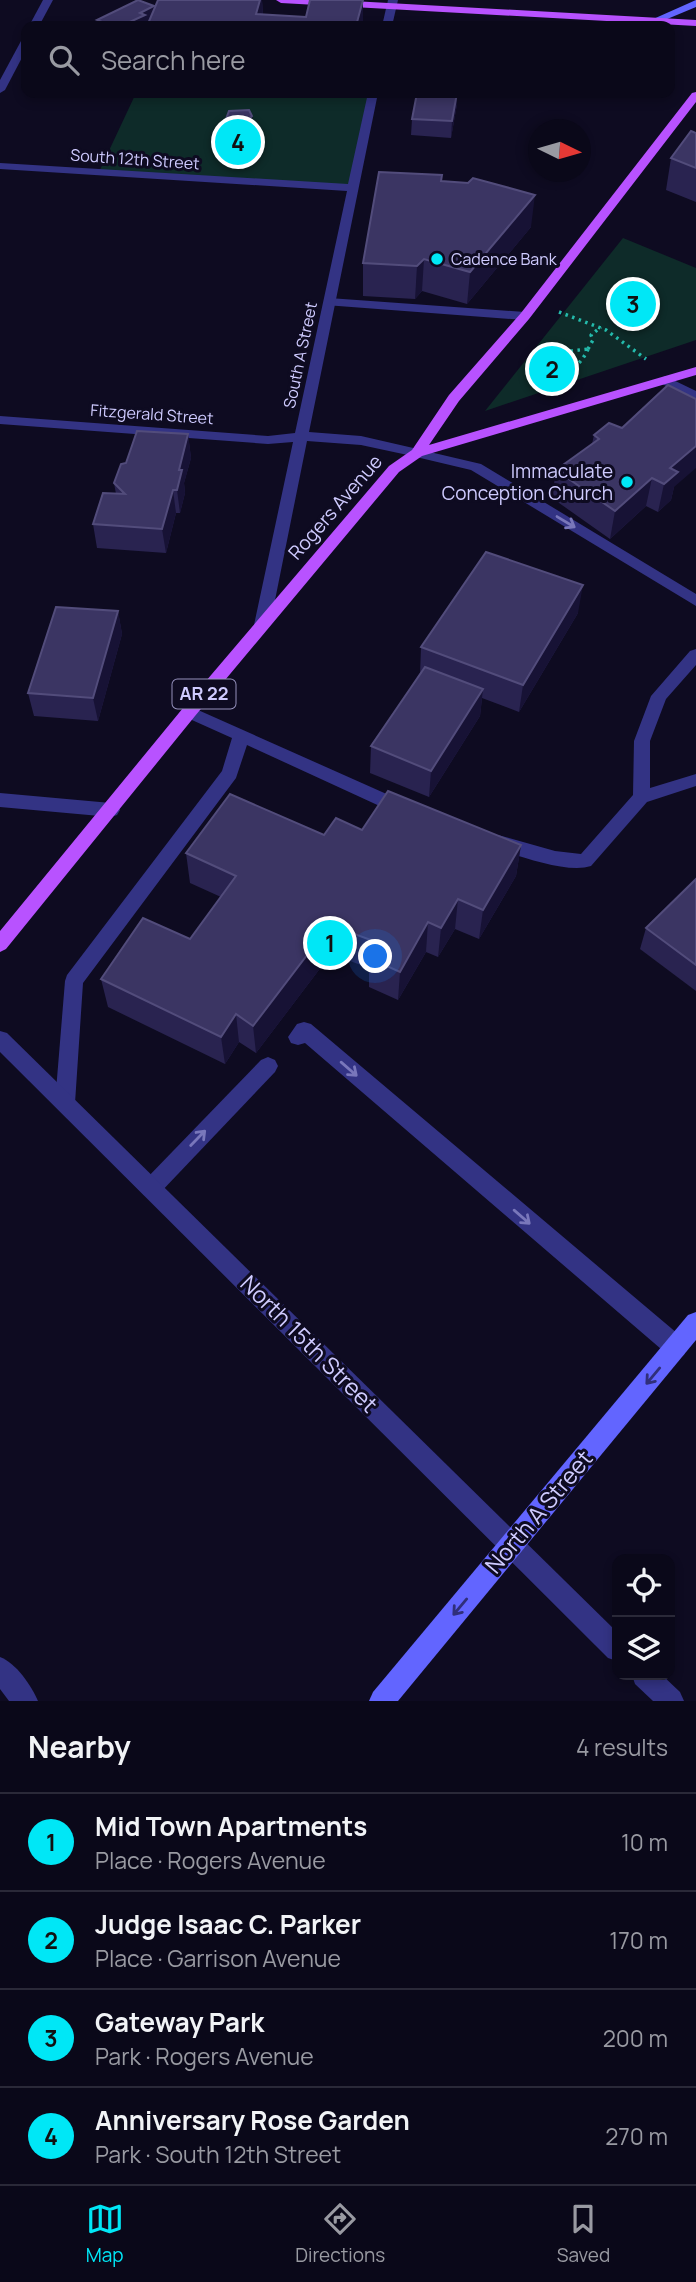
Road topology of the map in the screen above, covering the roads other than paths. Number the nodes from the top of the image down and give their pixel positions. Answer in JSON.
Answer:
{"nodes":[{"id":1,"x":48,"y":0,"type":"edge"},
{"id":2,"x":281,"y":0,"type":"edge"},
{"id":3,"x":393,"y":3,"type":"edge"},
{"id":4,"x":696,"y":3,"type":"edge"},
{"id":5,"x":656,"y":20,"type":"junction"},
{"id":6,"x":37,"y":21,"type":"edge"},
{"id":7,"x":388,"y":21,"type":"edge"},
{"id":8,"x":669,"y":21,"type":"edge"},
{"id":9,"x":675,"y":21,"type":"edge"},
{"id":10,"x":696,"y":23,"type":"edge"},
{"id":11,"x":21,"y":50,"type":"edge"},
{"id":12,"x":0,"y":90,"type":"edge"},
{"id":13,"x":696,"y":95,"type":"edge"},
{"id":14,"x":372,"y":98,"type":"edge"},
{"id":15,"x":0,"y":166,"type":"edge"},
{"id":16,"x":353,"y":188,"type":"junction"},
{"id":17,"x":329,"y":302,"type":"junction"},
{"id":18,"x":525,"y":316,"type":"junction"},
{"id":19,"x":696,"y":371,"type":"edge"},
{"id":20,"x":665,"y":380,"type":"junction"},
{"id":21,"x":696,"y":396,"type":"edge"},
{"id":22,"x":0,"y":420,"type":"edge"},
{"id":23,"x":301,"y":435,"type":"junction"},
{"id":24,"x":416,"y":453,"type":"junction"},
{"id":25,"x":692,"y":593,"type":"edge"},
{"id":26,"x":262,"y":625,"type":"junction"},
{"id":27,"x":696,"y":655,"type":"edge"},
{"id":28,"x":189,"y":712,"type":"junction"},
{"id":29,"x":241,"y":736,"type":"junction"},
{"id":30,"x":696,"y":780,"type":"edge"},
{"id":31,"x":641,"y":797,"type":"junction"},
{"id":32,"x":0,"y":800,"type":"edge"},
{"id":33,"x":111,"y":810,"type":"junction"},
{"id":34,"x":424,"y":819,"type":"edge"},
{"id":35,"x":475,"y":836,"type":"edge"},
{"id":36,"x":0,"y":944,"type":"edge"},
{"id":37,"x":298,"y":1037,"type":"dead end"},
{"id":38,"x":0,"y":1039,"type":"edge"},
{"id":39,"x":268,"y":1066,"type":"dead end"},
{"id":40,"x":65,"y":1103,"type":"junction"},
{"id":41,"x":151,"y":1188,"type":"junction"},
{"id":42,"x":696,"y":1323,"type":"edge"},
{"id":43,"x":676,"y":1348,"type":"junction"},
{"id":44,"x":511,"y":1546,"type":"junction"},
{"id":45,"x":612,"y":1644,"type":"edge"},
{"id":46,"x":0,"y":1669,"type":"edge"},
{"id":47,"x":648,"y":1680,"type":"edge"},
{"id":48,"x":25,"y":1701,"type":"edge"},
{"id":49,"x":382,"y":1701,"type":"edge"},
{"id":50,"x":671,"y":1701,"type":"edge"}],
"edges":[{"from":1,"to":6,"type":"street"},
{"from":2,"to":3,"type":"main road"},
{"from":3,"to":5,"type":"main road"},
{"from":3,"to":7,"type":"street"},
{"from":4,"to":5,"type":"street"},
{"from":5,"to":8,"type":"main road"},
{"from":9,"to":10,"type":"main road"},
{"from":11,"to":12,"type":"street"},
{"from":13,"to":18,"type":"main road","name":"Rogers Avenue","number":"AR 22"},
{"from":14,"to":16,"type":"street","name":"South A Street"},
{"from":15,"to":16,"type":"street","name":"South 12th Street"},
{"from":16,"to":17,"type":"street","name":"South A Street"},
{"from":17,"to":18,"type":"street"},
{"from":17,"to":23,"type":"street","name":"South A Street"},
{"from":18,"to":24,"type":"main road","name":"Rogers Avenue","number":"AR 22"},
{"from":19,"to":20,"type":"main road"},
{"from":20,"to":21,"type":"street"},
{"from":20,"to":24,"type":"main road"},
{"from":22,"to":23,"type":"street","name":"Fitzgerald Street"},
{"from":23,"to":24,"type":"street","name":"Fitzgerald Street"},
{"from":23,"to":26,"type":"street","name":"South A Street"},
{"from":24,"to":25,"type":"street","name":"Fitzgerald Street","one_way":true},
{"from":24,"to":26,"type":"main road","name":"Rogers Avenue","number":"AR 22"},
{"from":26,"to":28,"type":"main road","name":"Rogers Avenue","number":"AR 22"},
{"from":27,"to":31,"type":"street"},
{"from":28,"to":29,"type":"street"},
{"from":28,"to":33,"type":"main road","name":"Rogers Avenue","number":"AR 22"},
{"from":29,"to":34,"type":"street"},
{"from":29,"to":40,"type":"street"},
{"from":30,"to":31,"type":"street"},
{"from":31,"to":35,"type":"street"},
{"from":32,"to":33,"type":"street"},
{"from":33,"to":36,"type":"main road","name":"Rogers Avenue","number":"AR 22"},
{"from":37,"to":43,"type":"street","one_way":true},
{"from":38,"to":40,"type":"street","name":"North 15th Street"},
{"from":41,"to":39,"type":"street","one_way":true},
{"from":40,"to":41,"type":"street","name":"North 15th Street"},
{"from":41,"to":44,"type":"street","name":"North 15th Street"},
{"from":42,"to":43,"type":"street","name":"North A Street"},
{"from":43,"to":44,"type":"street","name":"North A Street","one_way":true},
{"from":44,"to":45,"type":"street","name":"North 15th Street"},
{"from":44,"to":49,"type":"street","name":"North A Street","one_way":true},
{"from":46,"to":48,"type":"street"},
{"from":47,"to":50,"type":"street"}]}
